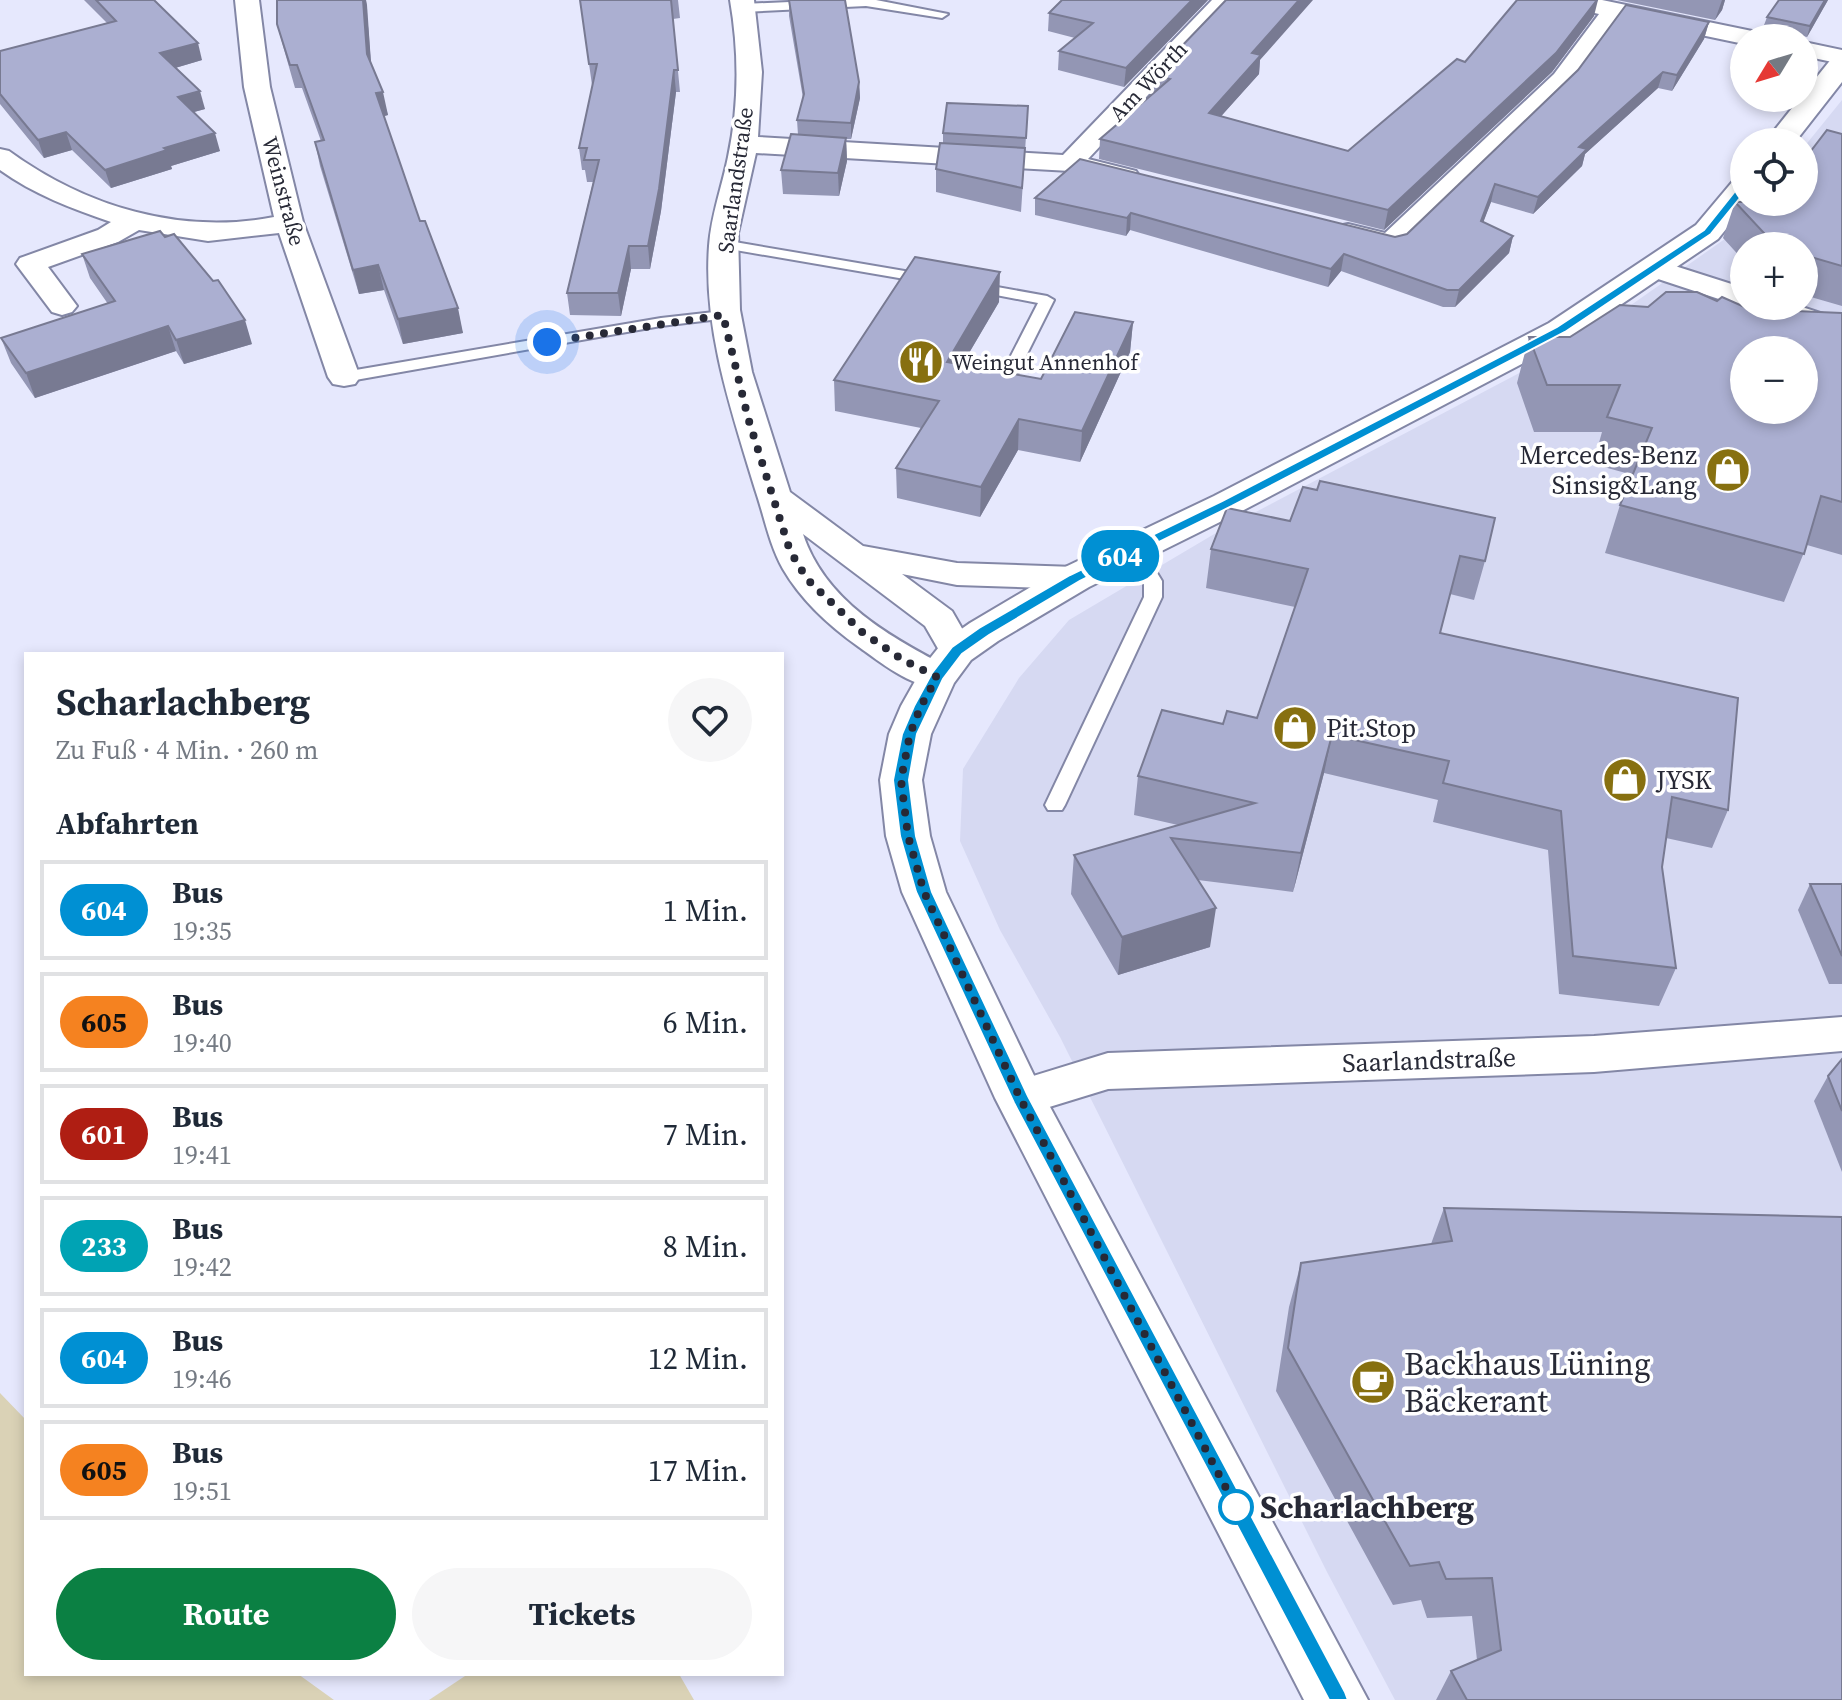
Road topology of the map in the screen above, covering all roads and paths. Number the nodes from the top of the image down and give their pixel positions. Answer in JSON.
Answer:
{"nodes":[{"id":1,"x":247,"y":0,"type":"edge"},
{"id":2,"x":1225,"y":0,"type":"edge"},
{"id":3,"x":1567,"y":0,"type":"edge"},
{"id":4,"x":742,"y":4,"type":"edge"},
{"id":5,"x":1614,"y":10,"type":"junction"},
{"id":6,"x":942,"y":14,"type":"dead end"},
{"id":7,"x":1730,"y":34,"type":"edge"},
{"id":8,"x":1818,"y":52,"type":"edge"},
{"id":9,"x":1842,"y":57,"type":"edge"},
{"id":10,"x":1842,"y":64,"type":"edge"},
{"id":11,"x":1791,"y":128,"type":"edge"},
{"id":12,"x":745,"y":144,"type":"junction"},
{"id":13,"x":0,"y":157,"type":"edge"},
{"id":14,"x":1070,"y":163,"type":"junction"},
{"id":15,"x":1146,"y":182,"type":"edge"},
{"id":16,"x":1730,"y":204,"type":"edge"},
{"id":17,"x":135,"y":220,"type":"junction"},
{"id":18,"x":289,"y":222,"type":"junction"},
{"id":19,"x":1330,"y":228,"type":"edge"},
{"id":20,"x":723,"y":244,"type":"junction"},
{"id":21,"x":1653,"y":268,"type":"junction"},
{"id":22,"x":1730,"y":293,"type":"edge"},
{"id":23,"x":62,"y":306,"type":"dead end"},
{"id":24,"x":723,"y":315,"type":"junction"},
{"id":25,"x":1812,"y":320,"type":"edge"},
{"id":26,"x":1842,"y":330,"type":"edge"},
{"id":27,"x":344,"y":377,"type":"joint"},
{"id":28,"x":1005,"y":383,"type":"edge"},
{"id":29,"x":775,"y":497,"type":"junction"},
{"id":30,"x":1134,"y":549,"type":"junction"},
{"id":31,"x":849,"y":551,"type":"junction"},
{"id":32,"x":1075,"y":578,"type":"junction"},
{"id":33,"x":947,"y":664,"type":"junction"},
{"id":34,"x":1055,"y":805,"type":"dead end"},
{"id":35,"x":1842,"y":1034,"type":"edge"},
{"id":36,"x":1020,"y":1098,"type":"junction"},
{"id":37,"x":1337,"y":1700,"type":"edge"}],
"edges":[{"from":1,"to":18,"type":"street","name":"Weinstraße"},
{"from":2,"to":14,"type":"street","name":"Am Wörth"},
{"from":3,"to":5,"type":"street"},
{"from":4,"to":6,"type":"lane"},
{"from":4,"to":12,"type":"street","name":"Saarlandstraße"},
{"from":5,"to":7,"type":"street"},
{"from":5,"to":19,"type":"street"},
{"from":8,"to":9,"type":"street"},
{"from":10,"to":11,"type":"main road"},
{"from":12,"to":14,"type":"street"},
{"from":12,"to":20,"type":"street","name":"Saarlandstraße"},
{"from":13,"to":17,"type":"street"},
{"from":14,"to":15,"type":"street"},
{"from":16,"to":21,"type":"main road"},
{"from":17,"to":18,"type":"street"},
{"from":17,"to":23,"type":"street"},
{"from":18,"to":27,"type":"street","name":"Weinstraße"},
{"from":20,"to":24,"type":"street","name":"Saarlandstraße"},
{"from":20,"to":28,"type":"lane"},
{"from":21,"to":22,"type":"street"},
{"from":21,"to":30,"type":"main road"},
{"from":24,"to":27,"type":"lane"},
{"from":24,"to":29,"type":"street","name":"Saarlandstraße"},
{"from":25,"to":26,"type":"street"},
{"from":29,"to":31,"type":"street"},
{"from":29,"to":33,"type":"street","name":"Saarlandstraße"},
{"from":30,"to":32,"type":"main road"},
{"from":30,"to":34,"type":"lane"},
{"from":31,"to":32,"type":"street"},
{"from":31,"to":33,"type":"street"},
{"from":32,"to":33,"type":"main road"},
{"from":33,"to":36,"type":"main road"},
{"from":35,"to":36,"type":"street","name":"Saarlandstraße"},
{"from":36,"to":37,"type":"main road"}]}
